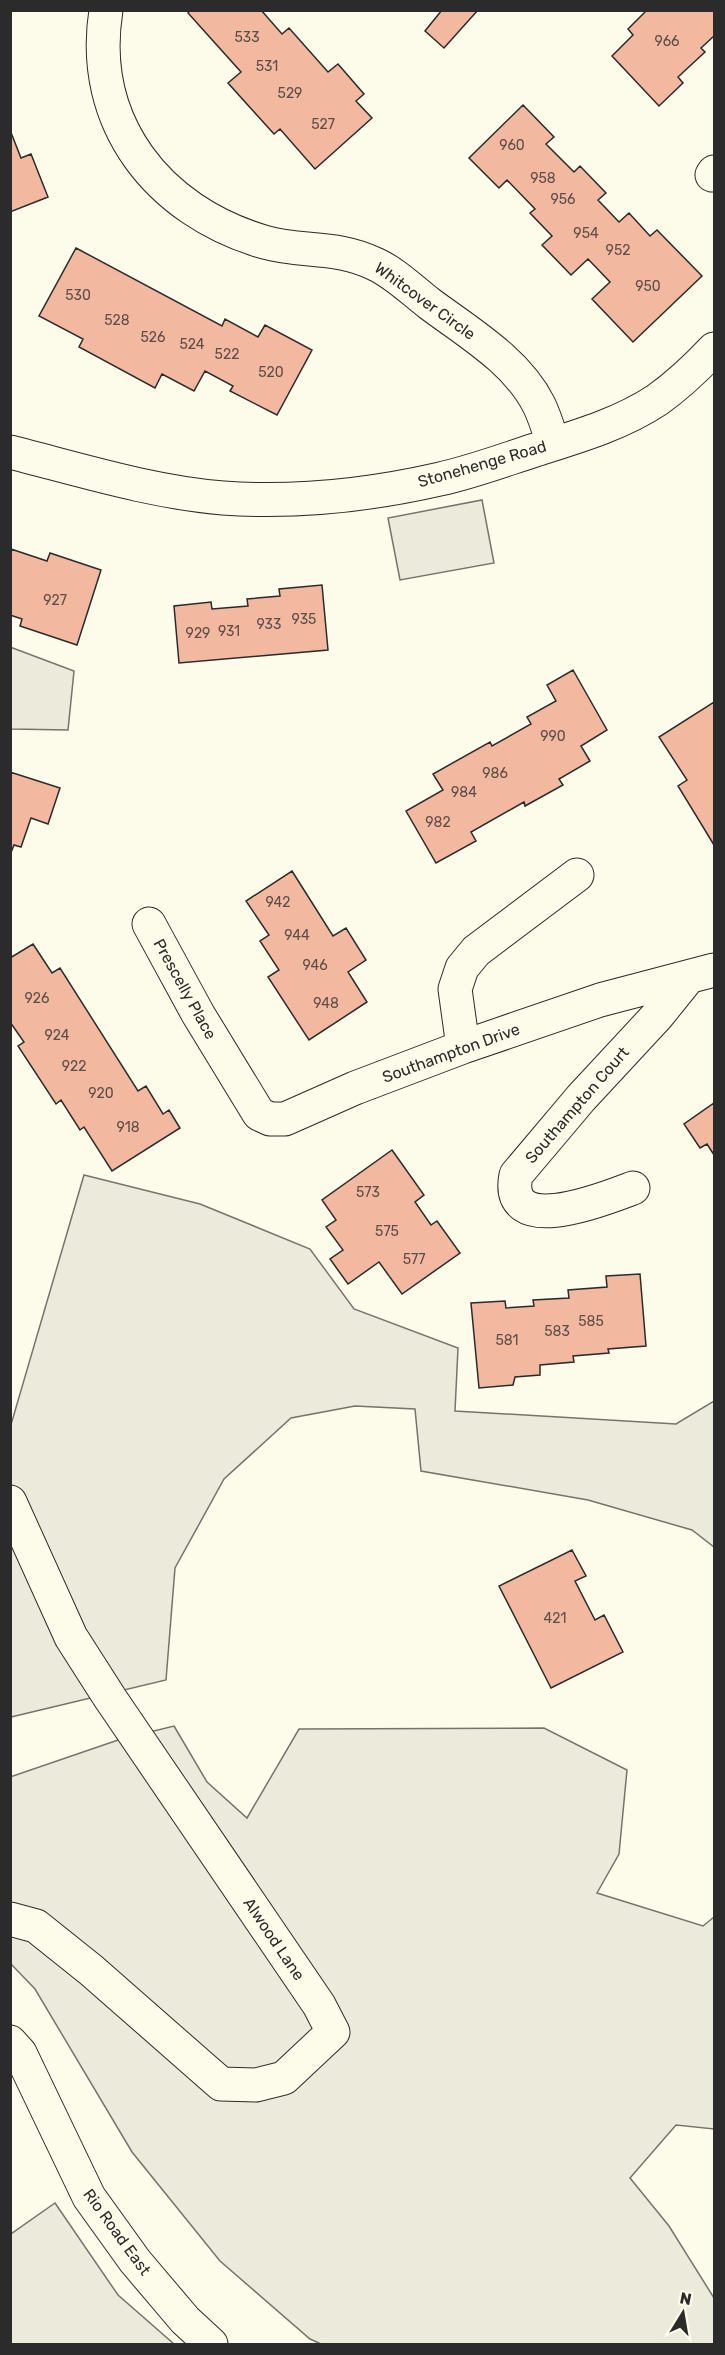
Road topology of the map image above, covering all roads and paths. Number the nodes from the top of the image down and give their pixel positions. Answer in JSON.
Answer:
{"nodes":[{"id":1,"x":106,"y":10,"type":"edge"},
{"id":2,"x":714,"y":349,"type":"edge"},
{"id":3,"x":553,"y":444,"type":"junction"},
{"id":4,"x":10,"y":452,"type":"edge"},
{"id":5,"x":577,"y":875,"type":"dead end"},
{"id":6,"x":149,"y":924,"type":"dead end"},
{"id":7,"x":701,"y":974,"type":"edge"},
{"id":8,"x":463,"y":1047,"type":"junction"},
{"id":9,"x":223,"y":1054,"type":"joint"},
{"id":10,"x":633,"y":1188,"type":"dead end"},
{"id":11,"x":10,"y":1502,"type":"edge"},
{"id":12,"x":10,"y":1919,"type":"edge"},
{"id":13,"x":10,"y":2042,"type":"edge"},
{"id":14,"x":211,"y":2344,"type":"edge"}],
"edges":[{"from":1,"to":3,"type":"street","name":"Whitcover Circle"},
{"from":2,"to":3,"type":"street","name":"Stonehenge Road"},
{"from":3,"to":4,"type":"street","name":"Stonehenge Road"},
{"from":5,"to":8,"type":"street"},
{"from":6,"to":9,"type":"street","name":"Prescelly Place"},
{"from":7,"to":8,"type":"street","name":"Southampton Drive"},
{"from":7,"to":10,"type":"street","name":"Southampton Court"},
{"from":8,"to":9,"type":"street","name":"Southampton Drive"},
{"from":11,"to":12,"type":"street","name":"Alwood Lane"},
{"from":13,"to":14,"type":"street","name":"Rio Road East"}]}
